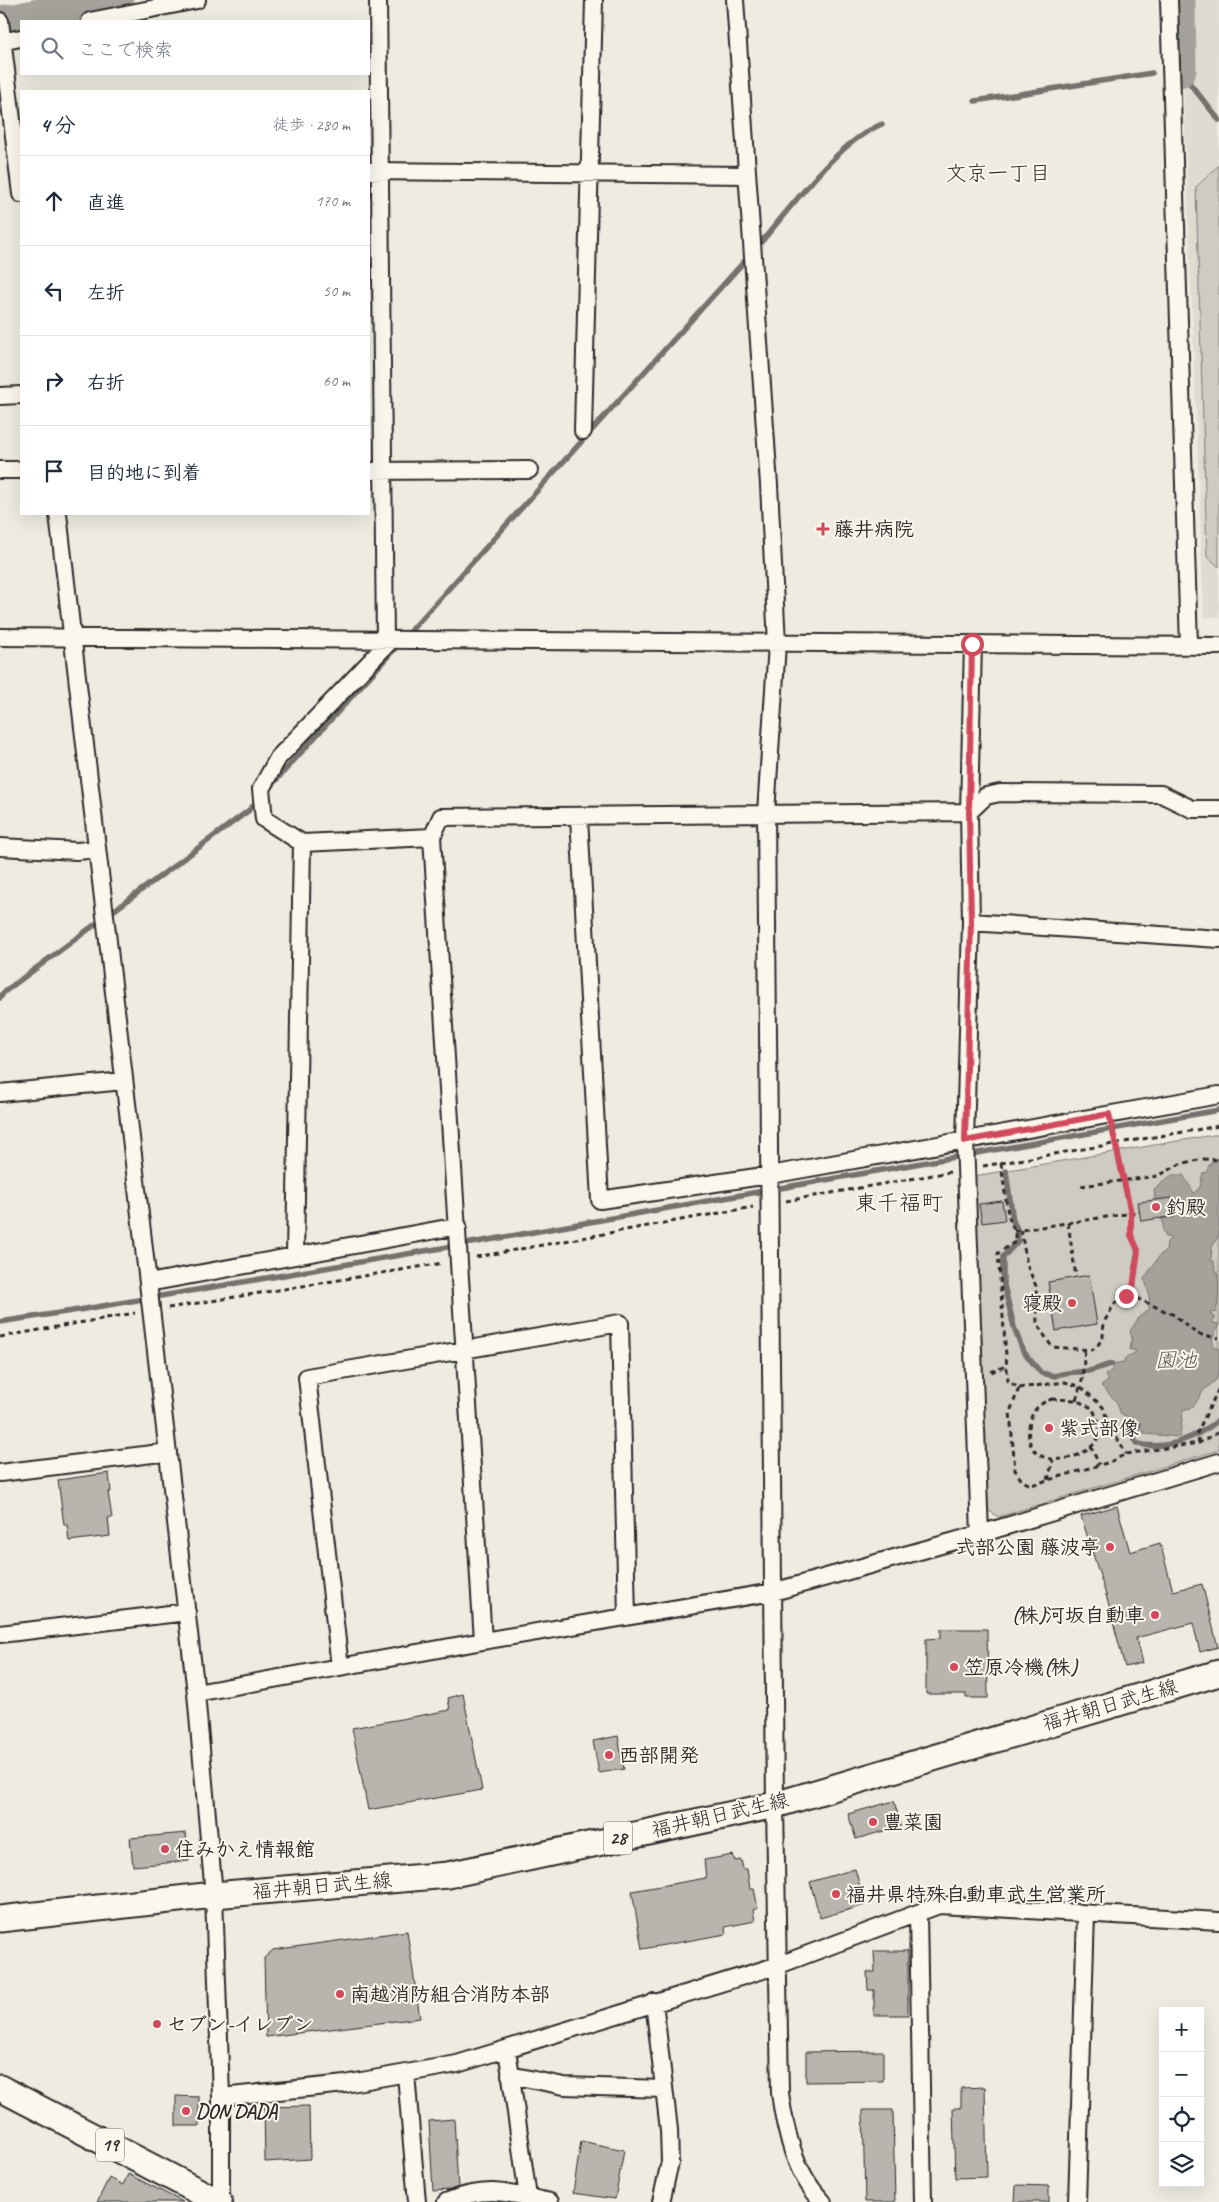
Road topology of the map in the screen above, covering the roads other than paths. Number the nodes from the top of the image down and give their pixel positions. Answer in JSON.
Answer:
{"nodes":[{"id":1,"x":197,"y":0,"type":"edge"},
{"id":2,"x":378,"y":0,"type":"edge"},
{"id":3,"x":594,"y":0,"type":"edge"},
{"id":4,"x":735,"y":0,"type":"edge"},
{"id":5,"x":1169,"y":0,"type":"edge"},
{"id":6,"x":95,"y":20,"type":"edge"},
{"id":7,"x":0,"y":22,"type":"edge"},
{"id":8,"x":20,"y":38,"type":"edge"},
{"id":9,"x":1,"y":43,"type":"edge"},
{"id":10,"x":20,"y":168,"type":"edge"},
{"id":11,"x":374,"y":171,"type":"edge"},
{"id":12,"x":589,"y":172,"type":"junction"},
{"id":13,"x":747,"y":175,"type":"junction"},
{"id":14,"x":20,"y":395,"type":"edge"},
{"id":15,"x":0,"y":396,"type":"edge"},
{"id":16,"x":583,"y":431,"type":"dead end"},
{"id":17,"x":0,"y":470,"type":"edge"},
{"id":18,"x":20,"y":470,"type":"edge"},
{"id":19,"x":375,"y":470,"type":"edge"},
{"id":20,"x":529,"y":470,"type":"dead end"},
{"id":21,"x":58,"y":515,"type":"edge"},
{"id":22,"x":0,"y":637,"type":"edge"},
{"id":23,"x":73,"y":639,"type":"junction"},
{"id":24,"x":388,"y":639,"type":"junction"},
{"id":25,"x":777,"y":644,"type":"junction"},
{"id":26,"x":972,"y":644,"type":"junction"},
{"id":27,"x":1188,"y":646,"type":"junction"},
{"id":28,"x":1219,"y":646,"type":"edge"},
{"id":29,"x":1219,"y":809,"type":"edge"},
{"id":30,"x":969,"y":812,"type":"junction"},
{"id":31,"x":766,"y":813,"type":"junction"},
{"id":32,"x":579,"y":817,"type":"junction"},
{"id":33,"x":432,"y":837,"type":"junction"},
{"id":34,"x":302,"y":844,"type":"junction"},
{"id":35,"x":0,"y":847,"type":"edge"},
{"id":36,"x":97,"y":849,"type":"junction"},
{"id":37,"x":971,"y":922,"type":"junction"},
{"id":38,"x":1219,"y":939,"type":"edge"},
{"id":39,"x":124,"y":1081,"type":"junction"},
{"id":40,"x":0,"y":1093,"type":"edge"},
{"id":41,"x":1219,"y":1095,"type":"edge"},
{"id":42,"x":965,"y":1141,"type":"junction"},
{"id":43,"x":770,"y":1175,"type":"junction"},
{"id":44,"x":458,"y":1226,"type":"junction"},
{"id":45,"x":295,"y":1256,"type":"junction"},
{"id":46,"x":148,"y":1283,"type":"junction"},
{"id":47,"x":465,"y":1348,"type":"junction"},
{"id":48,"x":168,"y":1452,"type":"junction"},
{"id":49,"x":1219,"y":1462,"type":"edge"},
{"id":50,"x":0,"y":1473,"type":"edge"},
{"id":51,"x":980,"y":1534,"type":"junction"},
{"id":52,"x":774,"y":1592,"type":"junction"},
{"id":53,"x":187,"y":1612,"type":"junction"},
{"id":54,"x":627,"y":1617,"type":"junction"},
{"id":55,"x":0,"y":1634,"type":"edge"},
{"id":56,"x":483,"y":1641,"type":"junction"},
{"id":57,"x":340,"y":1667,"type":"junction"},
{"id":58,"x":1219,"y":1673,"type":"edge"},
{"id":59,"x":196,"y":1693,"type":"junction"},
{"id":60,"x":774,"y":1805,"type":"junction"},
{"id":61,"x":214,"y":1895,"type":"junction"},
{"id":62,"x":918,"y":1913,"type":"junction"},
{"id":63,"x":1086,"y":1914,"type":"junction"},
{"id":64,"x":0,"y":1918,"type":"edge"},
{"id":65,"x":1219,"y":1921,"type":"edge"},
{"id":66,"x":779,"y":1965,"type":"junction"},
{"id":67,"x":654,"y":2002,"type":"junction"},
{"id":68,"x":507,"y":2049,"type":"junction"},
{"id":69,"x":406,"y":2074,"type":"junction"},
{"id":70,"x":510,"y":2075,"type":"junction"},
{"id":71,"x":0,"y":2088,"type":"edge"},
{"id":72,"x":664,"y":2089,"type":"junction"},
{"id":73,"x":221,"y":2097,"type":"junction"},
{"id":74,"x":528,"y":2200,"type":"edge"},
{"id":75,"x":220,"y":2202,"type":"edge"},
{"id":76,"x":416,"y":2202,"type":"edge"},
{"id":77,"x":446,"y":2202,"type":"edge"},
{"id":78,"x":550,"y":2202,"type":"edge"},
{"id":79,"x":662,"y":2202,"type":"edge"},
{"id":80,"x":823,"y":2202,"type":"edge"},
{"id":81,"x":923,"y":2202,"type":"edge"},
{"id":82,"x":1077,"y":2202,"type":"edge"}],
"edges":[{"from":1,"to":6,"type":"street"},
{"from":2,"to":11,"type":"street"},
{"from":3,"to":12,"type":"street"},
{"from":4,"to":13,"type":"street"},
{"from":5,"to":27,"type":"street"},
{"from":7,"to":9,"type":"street"},
{"from":8,"to":9,"type":"street"},
{"from":9,"to":10,"type":"street"},
{"from":11,"to":12,"type":"street"},
{"from":11,"to":19,"type":"street"},
{"from":12,"to":13,"type":"street"},
{"from":12,"to":16,"type":"street"},
{"from":13,"to":25,"type":"street"},
{"from":14,"to":15,"type":"street"},
{"from":17,"to":18,"type":"street"},
{"from":19,"to":20,"type":"street"},
{"from":19,"to":24,"type":"street"},
{"from":21,"to":23,"type":"street"},
{"from":22,"to":23,"type":"street"},
{"from":23,"to":24,"type":"street"},
{"from":23,"to":36,"type":"street"},
{"from":24,"to":25,"type":"street"},
{"from":24,"to":34,"type":"street"},
{"from":25,"to":26,"type":"street"},
{"from":25,"to":31,"type":"street"},
{"from":26,"to":27,"type":"street"},
{"from":26,"to":30,"type":"street"},
{"from":27,"to":28,"type":"street"},
{"from":29,"to":30,"type":"street"},
{"from":30,"to":31,"type":"street"},
{"from":30,"to":37,"type":"street"},
{"from":31,"to":32,"type":"street"},
{"from":31,"to":43,"type":"street"},
{"from":32,"to":33,"type":"street"},
{"from":32,"to":43,"type":"street"},
{"from":33,"to":34,"type":"street"},
{"from":33,"to":44,"type":"street"},
{"from":34,"to":45,"type":"street"},
{"from":35,"to":36,"type":"street"},
{"from":36,"to":39,"type":"street"},
{"from":37,"to":38,"type":"street"},
{"from":37,"to":42,"type":"street"},
{"from":39,"to":40,"type":"street"},
{"from":39,"to":46,"type":"street"},
{"from":41,"to":42,"type":"street"},
{"from":42,"to":43,"type":"street"},
{"from":42,"to":51,"type":"street"},
{"from":43,"to":52,"type":"street"},
{"from":44,"to":45,"type":"street"},
{"from":44,"to":47,"type":"street"},
{"from":45,"to":46,"type":"street"},
{"from":46,"to":48,"type":"street"},
{"from":47,"to":54,"type":"street"},
{"from":47,"to":56,"type":"street"},
{"from":47,"to":57,"type":"street"},
{"from":48,"to":50,"type":"street"},
{"from":48,"to":53,"type":"street"},
{"from":49,"to":51,"type":"street"},
{"from":51,"to":52,"type":"street"},
{"from":52,"to":54,"type":"street"},
{"from":52,"to":60,"type":"street"},
{"from":53,"to":55,"type":"street"},
{"from":53,"to":59,"type":"street"},
{"from":54,"to":56,"type":"street"},
{"from":56,"to":57,"type":"street"},
{"from":57,"to":59,"type":"street"},
{"from":58,"to":60,"type":"main road","name":"福井朝日武生線","number":"28"},
{"from":59,"to":61,"type":"street"},
{"from":60,"to":61,"type":"main road","name":"福井朝日武生線","number":"28"},
{"from":60,"to":66,"type":"street"},
{"from":61,"to":64,"type":"main road","name":"福井朝日武生線","number":"28"},
{"from":61,"to":73,"type":"street"},
{"from":62,"to":63,"type":"street"},
{"from":62,"to":66,"type":"street"},
{"from":62,"to":81,"type":"street"},
{"from":63,"to":65,"type":"street"},
{"from":63,"to":82,"type":"street"},
{"from":66,"to":67,"type":"street"},
{"from":66,"to":80,"type":"street"},
{"from":67,"to":68,"type":"street"},
{"from":67,"to":72,"type":"street"},
{"from":68,"to":69,"type":"street"},
{"from":68,"to":70,"type":"street"},
{"from":69,"to":73,"type":"street"},
{"from":69,"to":76,"type":"street"},
{"from":70,"to":72,"type":"street"},
{"from":70,"to":74,"type":"street"},
{"from":71,"to":75,"type":"main road","number":"19"},
{"from":72,"to":79,"type":"street"},
{"from":73,"to":75,"type":"street"},
{"from":74,"to":77,"type":"street"},
{"from":74,"to":78,"type":"street"}]}
